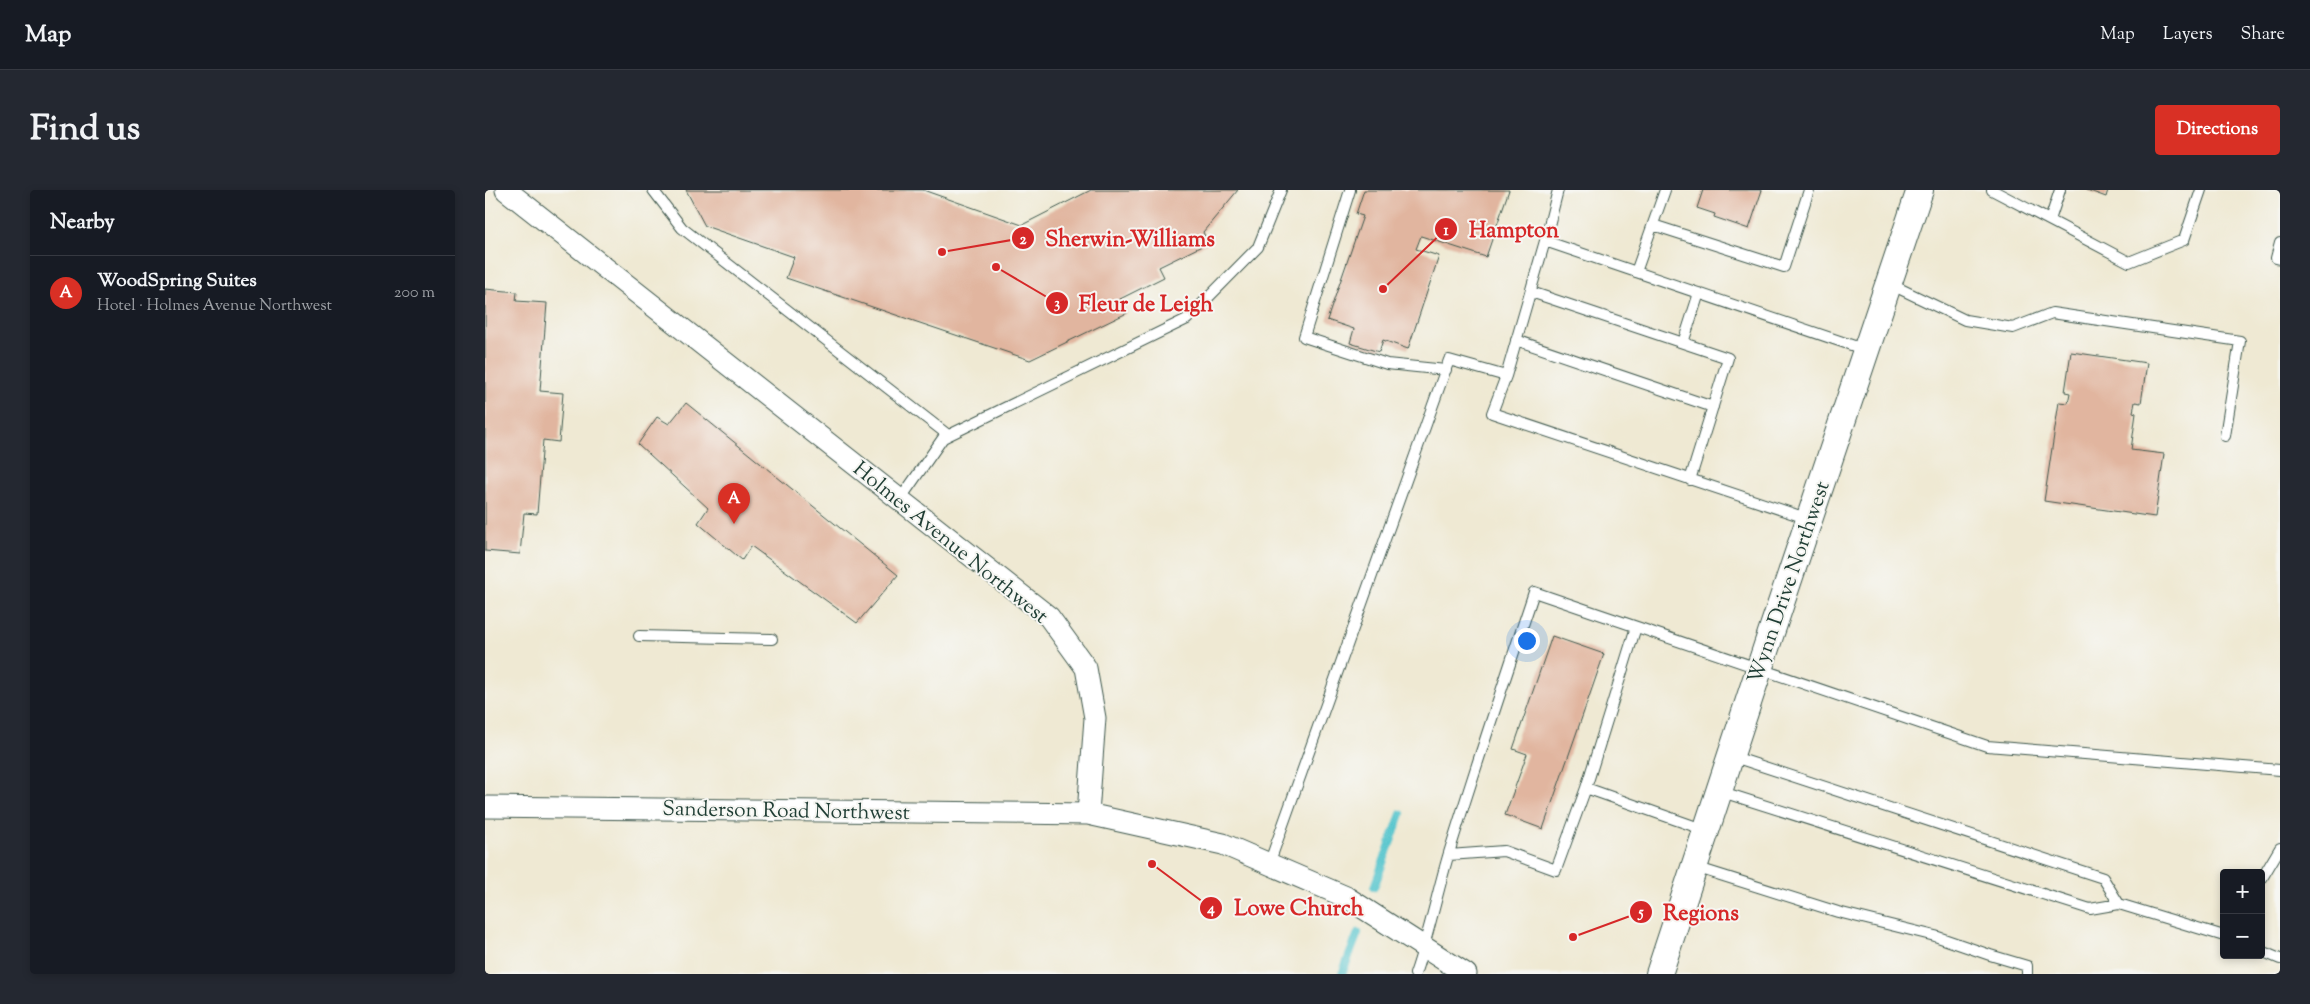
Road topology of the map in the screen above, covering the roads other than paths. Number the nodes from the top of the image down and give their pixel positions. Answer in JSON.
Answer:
{"nodes":[{"id":1,"x":506,"y":190,"type":"edge"},
{"id":2,"x":653,"y":190,"type":"edge"},
{"id":3,"x":1281,"y":190,"type":"edge"},
{"id":4,"x":1350,"y":190,"type":"edge"},
{"id":5,"x":1558,"y":190,"type":"edge"},
{"id":6,"x":1665,"y":190,"type":"edge"},
{"id":7,"x":1809,"y":190,"type":"edge"},
{"id":8,"x":1920,"y":190,"type":"edge"},
{"id":9,"x":1993,"y":190,"type":"edge"},
{"id":10,"x":2060,"y":190,"type":"edge"},
{"id":11,"x":2201,"y":190,"type":"edge"},
{"id":12,"x":2050,"y":220,"type":"junction"},
{"id":13,"x":1653,"y":225,"type":"junction"},
{"id":14,"x":1545,"y":242,"type":"junction"},
{"id":15,"x":2280,"y":243,"type":"edge"},
{"id":16,"x":2280,"y":259,"type":"edge"},
{"id":17,"x":1636,"y":272,"type":"junction"},
{"id":18,"x":1889,"y":283,"type":"junction"},
{"id":19,"x":1531,"y":292,"type":"junction"},
{"id":20,"x":1699,"y":293,"type":"junction"},
{"id":21,"x":1516,"y":340,"type":"junction"},
{"id":22,"x":1683,"y":343,"type":"junction"},
{"id":23,"x":1867,"y":350,"type":"junction"},
{"id":24,"x":1446,"y":370,"type":"junction"},
{"id":25,"x":1506,"y":376,"type":"junction"},
{"id":26,"x":1713,"y":406,"type":"junction"},
{"id":27,"x":948,"y":435,"type":"junction"},
{"id":28,"x":2225,"y":436,"type":"dead end"},
{"id":29,"x":1690,"y":480,"type":"junction"},
{"id":30,"x":899,"y":501,"type":"junction"},
{"id":31,"x":1809,"y":519,"type":"junction"},
{"id":32,"x":1636,"y":627,"type":"junction"},
{"id":33,"x":639,"y":636,"type":"dead end"},
{"id":34,"x":772,"y":639,"type":"dead end"},
{"id":35,"x":1759,"y":669,"type":"junction"},
{"id":36,"x":1730,"y":756,"type":"junction"},
{"id":37,"x":2280,"y":770,"type":"edge"},
{"id":38,"x":1586,"y":788,"type":"junction"},
{"id":39,"x":1719,"y":791,"type":"junction"},
{"id":40,"x":485,"y":807,"type":"edge"},
{"id":41,"x":1088,"y":814,"type":"junction"},
{"id":42,"x":1706,"y":831,"type":"junction"},
{"id":43,"x":2280,"y":848,"type":"edge"},
{"id":44,"x":1449,"y":855,"type":"junction"},
{"id":45,"x":1269,"y":864,"type":"junction"},
{"id":46,"x":1694,"y":867,"type":"junction"},
{"id":47,"x":2265,"y":873,"type":"edge"},
{"id":48,"x":2119,"y":904,"type":"junction"},
{"id":49,"x":2220,"y":935,"type":"edge"},
{"id":50,"x":1424,"y":948,"type":"junction"},
{"id":51,"x":2265,"y":953,"type":"edge"},
{"id":52,"x":2280,"y":959,"type":"edge"},
{"id":53,"x":1415,"y":974,"type":"edge"},
{"id":54,"x":1466,"y":974,"type":"edge"},
{"id":55,"x":1659,"y":974,"type":"edge"},
{"id":56,"x":2027,"y":974,"type":"edge"}],
"edges":[{"from":1,"to":30,"type":"street","name":"Holmes Avenue Northwest"},
{"from":2,"to":27,"type":"lane"},
{"from":3,"to":27,"type":"lane"},
{"from":4,"to":24,"type":"lane"},
{"from":5,"to":14,"type":"lane"},
{"from":6,"to":13,"type":"lane"},
{"from":7,"to":13,"type":"lane"},
{"from":8,"to":18,"type":"street","name":"Wynn Drive Northwest"},
{"from":9,"to":12,"type":"lane"},
{"from":10,"to":12,"type":"lane"},
{"from":11,"to":12,"type":"lane"},
{"from":13,"to":17,"type":"lane"},
{"from":14,"to":17,"type":"lane"},
{"from":14,"to":19,"type":"lane"},
{"from":15,"to":16,"type":"lane"},
{"from":17,"to":20,"type":"lane"},
{"from":18,"to":23,"type":"street","name":"Wynn Drive Northwest"},
{"from":18,"to":28,"type":"lane"},
{"from":19,"to":21,"type":"lane"},
{"from":19,"to":22,"type":"lane"},
{"from":20,"to":22,"type":"lane"},
{"from":20,"to":23,"type":"lane"},
{"from":21,"to":25,"type":"lane"},
{"from":21,"to":26,"type":"lane"},
{"from":22,"to":26,"type":"lane"},
{"from":23,"to":31,"type":"street","name":"Wynn Drive Northwest"},
{"from":24,"to":25,"type":"lane"},
{"from":24,"to":45,"type":"lane"},
{"from":25,"to":29,"type":"lane"},
{"from":26,"to":29,"type":"lane"},
{"from":27,"to":30,"type":"lane"},
{"from":29,"to":31,"type":"lane"},
{"from":30,"to":41,"type":"street","name":"Holmes Avenue Northwest"},
{"from":31,"to":35,"type":"street","name":"Wynn Drive Northwest"},
{"from":32,"to":35,"type":"lane"},
{"from":32,"to":38,"type":"lane"},
{"from":32,"to":44,"type":"lane"},
{"from":33,"to":34,"type":"lane"},
{"from":35,"to":36,"type":"street","name":"Wynn Drive Northwest"},
{"from":35,"to":37,"type":"lane"},
{"from":36,"to":39,"type":"street","name":"Wynn Drive Northwest"},
{"from":36,"to":48,"type":"lane"},
{"from":38,"to":42,"type":"lane"},
{"from":38,"to":44,"type":"lane"},
{"from":39,"to":42,"type":"street","name":"Wynn Drive Northwest"},
{"from":39,"to":48,"type":"lane"},
{"from":40,"to":41,"type":"street","name":"Sanderson Road Northwest"},
{"from":41,"to":45,"type":"street"},
{"from":42,"to":46,"type":"street","name":"Wynn Drive Northwest"},
{"from":43,"to":47,"type":"lane"},
{"from":44,"to":50,"type":"lane"},
{"from":45,"to":50,"type":"street"},
{"from":46,"to":55,"type":"street","name":"Wynn Drive Northwest"},
{"from":46,"to":56,"type":"lane"},
{"from":48,"to":49,"type":"lane"},
{"from":50,"to":53,"type":"lane"},
{"from":50,"to":54,"type":"street"},
{"from":51,"to":52,"type":"lane"}]}
